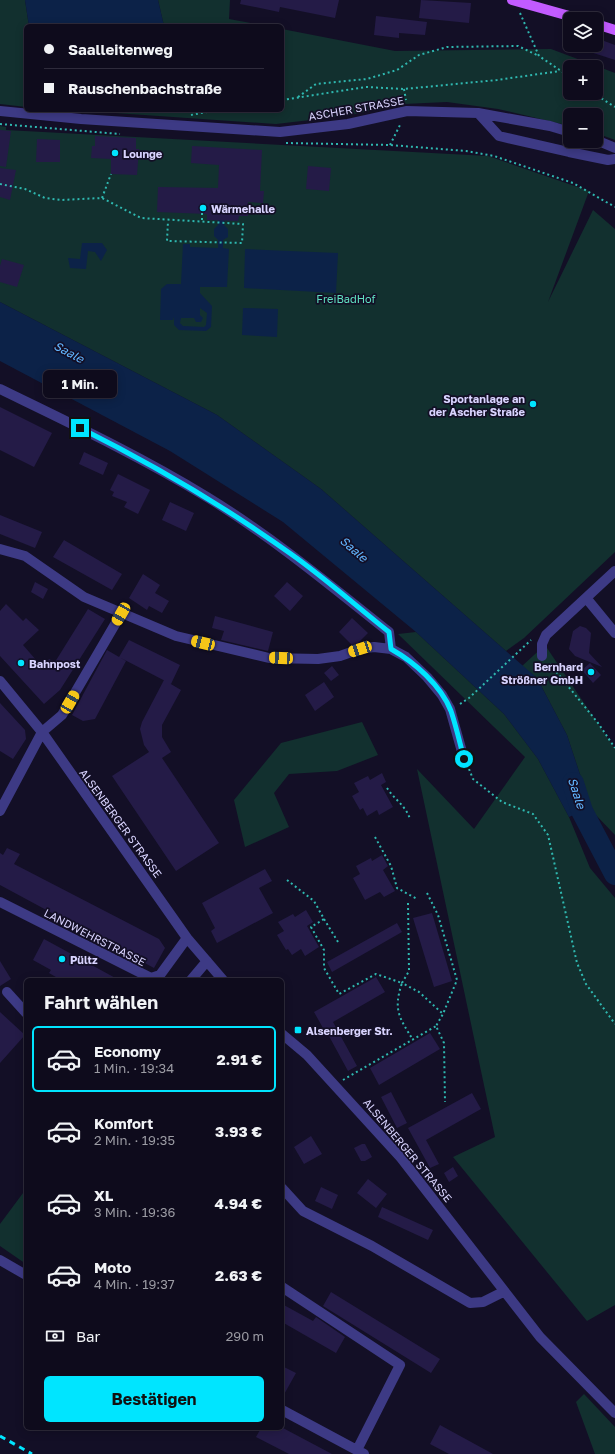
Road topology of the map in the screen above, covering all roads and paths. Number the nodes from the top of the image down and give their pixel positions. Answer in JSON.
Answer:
{"nodes":[{"id":1,"x":514,"y":0,"type":"edge"},
{"id":2,"x":563,"y":14,"type":"edge"},
{"id":3,"x":603,"y":26,"type":"edge"},
{"id":4,"x":615,"y":30,"type":"edge"},
{"id":5,"x":539,"y":56,"type":"junction"},
{"id":6,"x":560,"y":71,"type":"junction"},
{"id":7,"x":563,"y":73,"type":"edge"},
{"id":8,"x":296,"y":98,"type":"junction"},
{"id":9,"x":603,"y":99,"type":"edge"},
{"id":10,"x":284,"y":100,"type":"edge"},
{"id":11,"x":615,"y":107,"type":"edge"},
{"id":12,"x":0,"y":111,"type":"edge"},
{"id":13,"x":478,"y":113,"type":"junction"},
{"id":14,"x":0,"y":124,"type":"edge"},
{"id":15,"x":563,"y":130,"type":"edge"},
{"id":16,"x":127,"y":134,"type":"dead end"},
{"id":17,"x":282,"y":143,"type":"dead end"},
{"id":18,"x":603,"y":143,"type":"edge"},
{"id":19,"x":615,"y":148,"type":"edge"},
{"id":20,"x":615,"y":159,"type":"edge"},
{"id":21,"x":111,"y":174,"type":"dead end"},
{"id":22,"x":0,"y":184,"type":"edge"},
{"id":23,"x":102,"y":198,"type":"junction"},
{"id":24,"x":615,"y":207,"type":"edge"},
{"id":25,"x":202,"y":213,"type":"dead end"},
{"id":26,"x":168,"y":221,"type":"junction"},
{"id":27,"x":202,"y":222,"type":"junction"},
{"id":28,"x":0,"y":389,"type":"edge"},
{"id":29,"x":0,"y":549,"type":"edge"},
{"id":30,"x":615,"y":571,"type":"edge"},
{"id":31,"x":587,"y":599,"type":"junction"},
{"id":32,"x":121,"y":614,"type":"junction"},
{"id":33,"x":615,"y":633,"type":"edge"},
{"id":34,"x":391,"y":649,"type":"junction"},
{"id":35,"x":520,"y":651,"type":"dead end"},
{"id":36,"x":542,"y":656,"type":"joint"},
{"id":37,"x":0,"y":681,"type":"edge"},
{"id":38,"x":469,"y":698,"type":"dead end"},
{"id":39,"x":42,"y":732,"type":"junction"},
{"id":40,"x":615,"y":748,"type":"edge"},
{"id":41,"x":464,"y":759,"type":"joint"},
{"id":42,"x":387,"y":788,"type":"dead end"},
{"id":43,"x":0,"y":811,"type":"edge"},
{"id":44,"x":410,"y":819,"type":"dead end"},
{"id":45,"x":375,"y":837,"type":"dead end"},
{"id":46,"x":287,"y":880,"type":"dead end"},
{"id":47,"x":427,"y":893,"type":"dead end"},
{"id":48,"x":417,"y":898,"type":"dead end"},
{"id":49,"x":0,"y":902,"type":"edge"},
{"id":50,"x":408,"y":903,"type":"dead end"},
{"id":51,"x":324,"y":919,"type":"junction"},
{"id":52,"x":187,"y":938,"type":"junction"},
{"id":53,"x":338,"y":942,"type":"dead end"},
{"id":54,"x":207,"y":962,"type":"junction"},
{"id":55,"x":193,"y":978,"type":"edge"},
{"id":56,"x":221,"y":978,"type":"edge"},
{"id":57,"x":402,"y":984,"type":"junction"},
{"id":58,"x":7,"y":992,"type":"dead end"},
{"id":59,"x":24,"y":1011,"type":"edge"},
{"id":60,"x":444,"y":1014,"type":"junction"},
{"id":61,"x":615,"y":1024,"type":"edge"},
{"id":62,"x":436,"y":1026,"type":"junction"},
{"id":63,"x":284,"y":1036,"type":"edge"},
{"id":64,"x":413,"y":1040,"type":"junction"},
{"id":65,"x":335,"y":1084,"type":"junction"},
{"id":66,"x":445,"y":1102,"type":"dead end"},
{"id":67,"x":284,"y":1190,"type":"edge"},
{"id":68,"x":0,"y":1260,"type":"edge"},
{"id":69,"x":24,"y":1274,"type":"edge"},
{"id":70,"x":284,"y":1288,"type":"edge"},
{"id":71,"x":503,"y":1292,"type":"junction"},
{"id":72,"x":284,"y":1411,"type":"edge"},
{"id":73,"x":615,"y":1413,"type":"edge"},
{"id":74,"x":361,"y":1452,"type":"edge"}],
"edges":[{"from":1,"to":2,"type":"main road"},
{"from":1,"to":5,"type":"path"},
{"from":3,"to":4,"type":"main road"},
{"from":5,"to":6,"type":"path"},
{"from":5,"to":8,"type":"path"},
{"from":6,"to":7,"type":"path"},
{"from":6,"to":8,"type":"path"},
{"from":8,"to":10,"type":"path"},
{"from":9,"to":11,"type":"path"},
{"from":12,"to":13,"type":"street","name":"ASCHER STRASSE"},
{"from":13,"to":15,"type":"street","name":"ASCHER STRASSE"},
{"from":13,"to":20,"type":"street"},
{"from":14,"to":16,"type":"path"},
{"from":17,"to":24,"type":"path"},
{"from":18,"to":19,"type":"street"},
{"from":21,"to":23,"type":"path"},
{"from":22,"to":23,"type":"path"},
{"from":23,"to":26,"type":"path"},
{"from":25,"to":27,"type":"path"},
{"from":26,"to":27,"type":"path"},
{"from":26,"to":27,"type":"path"},
{"from":28,"to":34,"type":"street"},
{"from":29,"to":32,"type":"street"},
{"from":30,"to":31,"type":"street"},
{"from":31,"to":33,"type":"street"},
{"from":31,"to":36,"type":"street"},
{"from":32,"to":34,"type":"street"},
{"from":32,"to":39,"type":"street"},
{"from":34,"to":41,"type":"street"},
{"from":35,"to":38,"type":"path"},
{"from":36,"to":40,"type":"path"},
{"from":37,"to":39,"type":"street","name":"ALSENBERGER STRASSE"},
{"from":39,"to":43,"type":"street"},
{"from":39,"to":52,"type":"street","name":"ALSENBERGER STRASSE"},
{"from":41,"to":61,"type":"path"},
{"from":42,"to":44,"type":"path"},
{"from":45,"to":48,"type":"path"},
{"from":46,"to":51,"type":"path"},
{"from":47,"to":60,"type":"path"},
{"from":49,"to":52,"type":"street","name":"LANDWEHRSTRASSE"},
{"from":50,"to":57,"type":"path"},
{"from":51,"to":53,"type":"path"},
{"from":51,"to":57,"type":"path"},
{"from":52,"to":54,"type":"street","name":"ALSENBERGER STRASSE"},
{"from":54,"to":55,"type":"street"},
{"from":54,"to":56,"type":"street","name":"ALSENBERGER STRASSE"},
{"from":57,"to":60,"type":"path"},
{"from":57,"to":64,"type":"path"},
{"from":58,"to":59,"type":"street"},
{"from":60,"to":62,"type":"path"},
{"from":62,"to":64,"type":"path"},
{"from":62,"to":66,"type":"path"},
{"from":63,"to":65,"type":"street","name":"ALSENBERGER STRASSE"},
{"from":64,"to":65,"type":"path"},
{"from":65,"to":71,"type":"street","name":"ALSENBERGER STRASSE"},
{"from":67,"to":71,"type":"street"},
{"from":68,"to":69,"type":"street"},
{"from":70,"to":74,"type":"street"},
{"from":71,"to":73,"type":"street","name":"ALSENBERGER STRASSE"},
{"from":72,"to":74,"type":"street"}]}
